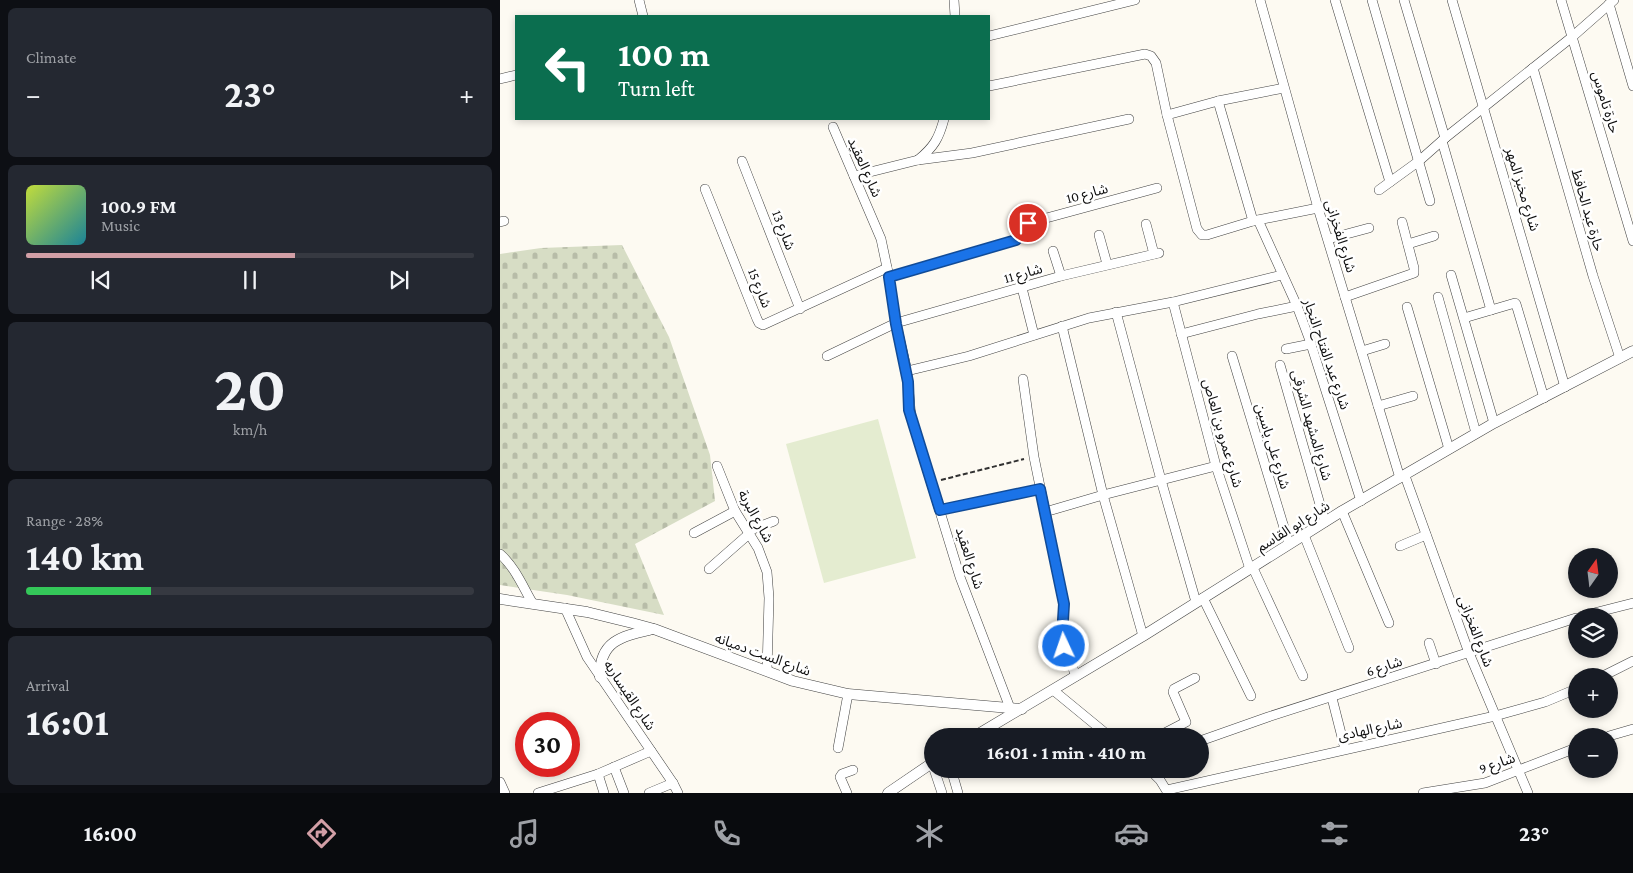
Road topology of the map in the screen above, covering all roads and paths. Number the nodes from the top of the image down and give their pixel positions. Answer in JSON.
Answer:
{"nodes":[{"id":1,"x":639,"y":0,"type":"edge"},
{"id":2,"x":954,"y":0,"type":"edge"},
{"id":3,"x":1135,"y":0,"type":"edge"},
{"id":4,"x":1260,"y":0,"type":"edge"},
{"id":5,"x":1335,"y":0,"type":"edge"},
{"id":6,"x":1372,"y":0,"type":"edge"},
{"id":7,"x":1404,"y":0,"type":"edge"},
{"id":8,"x":1452,"y":0,"type":"edge"},
{"id":9,"x":1561,"y":0,"type":"edge"},
{"id":10,"x":1612,"y":2,"type":"edge"},
{"id":11,"x":642,"y":15,"type":"edge"},
{"id":12,"x":955,"y":15,"type":"edge"},
{"id":13,"x":990,"y":36,"type":"edge"},
{"id":14,"x":1572,"y":37,"type":"junction"},
{"id":15,"x":1533,"y":68,"type":"junction"},
{"id":16,"x":515,"y":75,"type":"edge"},
{"id":17,"x":500,"y":79,"type":"edge"},
{"id":18,"x":990,"y":86,"type":"edge"},
{"id":19,"x":1633,"y":86,"type":"edge"},
{"id":20,"x":1284,"y":88,"type":"junction"},
{"id":21,"x":1218,"y":101,"type":"junction"},
{"id":22,"x":1484,"y":107,"type":"junction"},
{"id":23,"x":1166,"y":115,"type":"junction"},
{"id":24,"x":1129,"y":119,"type":"dead end"},
{"id":25,"x":944,"y":120,"type":"edge"},
{"id":26,"x":832,"y":127,"type":"dead end"},
{"id":27,"x":1443,"y":140,"type":"junction"},
{"id":28,"x":918,"y":160,"type":"junction"},
{"id":29,"x":742,"y":161,"type":"dead end"},
{"id":30,"x":1419,"y":161,"type":"junction"},
{"id":31,"x":854,"y":176,"type":"junction"},
{"id":32,"x":1390,"y":182,"type":"junction"},
{"id":33,"x":1157,"y":188,"type":"dead end"},
{"id":34,"x":705,"y":189,"type":"dead end"},
{"id":35,"x":1378,"y":190,"type":"dead end"},
{"id":36,"x":1430,"y":202,"type":"dead end"},
{"id":37,"x":1318,"y":208,"type":"junction"},
{"id":38,"x":1255,"y":221,"type":"junction"},
{"id":39,"x":1402,"y":222,"type":"dead end"},
{"id":40,"x":1146,"y":224,"type":"dead end"},
{"id":41,"x":1369,"y":228,"type":"dead end"},
{"id":42,"x":1099,"y":235,"type":"dead end"},
{"id":43,"x":1434,"y":236,"type":"dead end"},
{"id":44,"x":1328,"y":239,"type":"junction"},
{"id":45,"x":1633,"y":241,"type":"edge"},
{"id":46,"x":1408,"y":244,"type":"junction"},
{"id":47,"x":1053,"y":251,"type":"dead end"},
{"id":48,"x":1107,"y":264,"type":"junction"},
{"id":49,"x":888,"y":273,"type":"junction"},
{"id":50,"x":1282,"y":275,"type":"junction"},
{"id":51,"x":1451,"y":275,"type":"dead end"},
{"id":52,"x":1061,"y":276,"type":"junction"},
{"id":53,"x":1022,"y":288,"type":"junction"},
{"id":54,"x":1345,"y":296,"type":"junction"},
{"id":55,"x":1438,"y":297,"type":"dead end"},
{"id":56,"x":1173,"y":302,"type":"junction"},
{"id":57,"x":1297,"y":306,"type":"junction"},
{"id":58,"x":1407,"y":307,"type":"dead end"},
{"id":59,"x":800,"y":309,"type":"junction"},
{"id":60,"x":1491,"y":310,"type":"junction"},
{"id":61,"x":1116,"y":312,"type":"junction"},
{"id":62,"x":1464,"y":318,"type":"junction"},
{"id":63,"x":896,"y":324,"type":"junction"},
{"id":64,"x":1062,"y":326,"type":"junction"},
{"id":65,"x":1181,"y":334,"type":"junction"},
{"id":66,"x":1034,"y":335,"type":"junction"},
{"id":67,"x":1311,"y":344,"type":"junction"},
{"id":68,"x":1385,"y":344,"type":"dead end"},
{"id":69,"x":1286,"y":349,"type":"dead end"},
{"id":70,"x":1362,"y":351,"type":"junction"},
{"id":71,"x":1633,"y":351,"type":"edge"},
{"id":72,"x":827,"y":356,"type":"dead end"},
{"id":73,"x":1232,"y":356,"type":"dead end"},
{"id":74,"x":1620,"y":358,"type":"junction"},
{"id":75,"x":1280,"y":365,"type":"dead end"},
{"id":76,"x":906,"y":371,"type":"junction"},
{"id":77,"x":1023,"y":379,"type":"dead end"},
{"id":78,"x":1566,"y":387,"type":"junction"},
{"id":79,"x":1413,"y":396,"type":"dead end"},
{"id":80,"x":1544,"y":398,"type":"junction"},
{"id":81,"x":1378,"y":406,"type":"junction"},
{"id":82,"x":1494,"y":423,"type":"junction"},
{"id":83,"x":1476,"y":433,"type":"junction"},
{"id":84,"x":1449,"y":450,"type":"junction"},
{"id":85,"x":1034,"y":457,"type":"junction"},
{"id":86,"x":717,"y":466,"type":"dead end"},
{"id":87,"x":1216,"y":466,"type":"junction"},
{"id":88,"x":1402,"y":477,"type":"junction"},
{"id":89,"x":1161,"y":480,"type":"junction"},
{"id":90,"x":931,"y":482,"type":"junction"},
{"id":91,"x":1040,"y":489,"type":"junction"},
{"id":92,"x":1103,"y":495,"type":"junction"},
{"id":93,"x":1361,"y":501,"type":"junction"},
{"id":94,"x":940,"y":510,"type":"junction"},
{"id":95,"x":735,"y":511,"type":"junction"},
{"id":96,"x":1342,"y":511,"type":"junction"},
{"id":97,"x":1045,"y":512,"type":"junction"},
{"id":98,"x":774,"y":520,"type":"dead end"},
{"id":99,"x":1325,"y":522,"type":"junction"},
{"id":100,"x":749,"y":532,"type":"junction"},
{"id":101,"x":694,"y":533,"type":"dead end"},
{"id":102,"x":1304,"y":535,"type":"junction"},
{"id":103,"x":1426,"y":535,"type":"junction"},
{"id":104,"x":1289,"y":544,"type":"junction"},
{"id":105,"x":1400,"y":546,"type":"dead end"},
{"id":106,"x":500,"y":554,"type":"edge"},
{"id":107,"x":1252,"y":568,"type":"junction"},
{"id":108,"x":708,"y":569,"type":"dead end"},
{"id":109,"x":500,"y":599,"type":"edge"},
{"id":110,"x":1200,"y":600,"type":"junction"},
{"id":111,"x":533,"y":604,"type":"junction"},
{"id":112,"x":1633,"y":604,"type":"edge"},
{"id":113,"x":565,"y":608,"type":"junction"},
{"id":114,"x":1616,"y":608,"type":"edge"},
{"id":115,"x":1568,"y":621,"type":"edge"},
{"id":116,"x":1389,"y":623,"type":"dead end"},
{"id":117,"x":654,"y":629,"type":"junction"},
{"id":118,"x":1143,"y":636,"type":"junction"},
{"id":119,"x":1428,"y":643,"type":"dead end"},
{"id":120,"x":1349,"y":648,"type":"dead end"},
{"id":121,"x":1469,"y":653,"type":"junction"},
{"id":122,"x":1633,"y":661,"type":"edge"},
{"id":123,"x":1436,"y":664,"type":"junction"},
{"id":124,"x":1618,"y":668,"type":"edge"},
{"id":125,"x":767,"y":671,"type":"junction"},
{"id":126,"x":1076,"y":676,"type":"junction"},
{"id":127,"x":1303,"y":676,"type":"dead end"},
{"id":128,"x":600,"y":677,"type":"junction"},
{"id":129,"x":1195,"y":678,"type":"dead end"},
{"id":130,"x":1053,"y":690,"type":"junction"},
{"id":131,"x":1568,"y":692,"type":"edge"},
{"id":132,"x":848,"y":694,"type":"junction"},
{"id":133,"x":1251,"y":696,"type":"dead end"},
{"id":134,"x":1332,"y":698,"type":"junction"},
{"id":135,"x":1010,"y":708,"type":"junction"},
{"id":136,"x":1022,"y":709,"type":"junction"},
{"id":137,"x":1495,"y":716,"type":"junction"},
{"id":138,"x":989,"y":728,"type":"edge"},
{"id":139,"x":1100,"y":728,"type":"edge"},
{"id":140,"x":1174,"y":728,"type":"edge"},
{"id":141,"x":1633,"y":729,"type":"edge"},
{"id":142,"x":1618,"y":733,"type":"edge"},
{"id":143,"x":1209,"y":738,"type":"edge"},
{"id":144,"x":838,"y":748,"type":"dead end"},
{"id":145,"x":1345,"y":749,"type":"junction"},
{"id":146,"x":651,"y":751,"type":"junction"},
{"id":147,"x":1568,"y":751,"type":"edge"},
{"id":148,"x":614,"y":767,"type":"junction"},
{"id":149,"x":924,"y":769,"type":"edge"},
{"id":150,"x":853,"y":770,"type":"dead end"},
{"id":151,"x":1518,"y":771,"type":"junction"},
{"id":152,"x":598,"y":774,"type":"junction"},
{"id":153,"x":937,"y":778,"type":"edge"},
{"id":154,"x":954,"y":778,"type":"edge"},
{"id":155,"x":1156,"y":778,"type":"edge"},
{"id":156,"x":500,"y":782,"type":"edge"},
{"id":157,"x":673,"y":783,"type":"junction"},
{"id":158,"x":564,"y":790,"type":"edge"},
{"id":159,"x":1168,"y":792,"type":"edge"},
{"id":160,"x":504,"y":793,"type":"edge"},
{"id":161,"x":538,"y":793,"type":"edge"},
{"id":162,"x":604,"y":793,"type":"edge"},
{"id":163,"x":624,"y":793,"type":"edge"},
{"id":164,"x":649,"y":793,"type":"edge"},
{"id":165,"x":678,"y":793,"type":"edge"},
{"id":166,"x":847,"y":793,"type":"edge"},
{"id":167,"x":888,"y":793,"type":"edge"},
{"id":168,"x":942,"y":793,"type":"edge"},
{"id":169,"x":958,"y":793,"type":"edge"},
{"id":170,"x":1423,"y":793,"type":"edge"},
{"id":171,"x":1528,"y":793,"type":"edge"}],
"edges":[{"from":1,"to":11,"type":"street"},
{"from":2,"to":12,"type":"street"},
{"from":3,"to":13,"type":"street"},
{"from":4,"to":20,"type":"street","name":"شارع الفخرانى"},
{"from":5,"to":32,"type":"street"},
{"from":6,"to":30,"type":"street"},
{"from":7,"to":27,"type":"street"},
{"from":8,"to":22,"type":"street","name":"شارع مخبز المهر"},
{"from":9,"to":14,"type":"street","name":"حارة تاموس"},
{"from":10,"to":14,"type":"street"},
{"from":10,"to":19,"type":"street"},
{"from":14,"to":15,"type":"street"},
{"from":14,"to":45,"type":"street","name":"حارة تاموس"},
{"from":15,"to":22,"type":"street"},
{"from":15,"to":74,"type":"street","name":"حارة عبد الحافظ"},
{"from":16,"to":17,"type":"street"},
{"from":18,"to":23,"type":"street"},
{"from":20,"to":21,"type":"street"},
{"from":20,"to":37,"type":"street","name":"شارع الفخرانى"},
{"from":21,"to":23,"type":"street"},
{"from":21,"to":38,"type":"street","name":"شارع عبد الفتاح النجار"},
{"from":22,"to":27,"type":"street"},
{"from":22,"to":78,"type":"street","name":"شارع مخبز المهر"},
{"from":23,"to":38,"type":"street"},
{"from":24,"to":28,"type":"street"},
{"from":25,"to":28,"type":"street"},
{"from":26,"to":31,"type":"street","name":"شارع العقيد"},
{"from":27,"to":30,"type":"street"},
{"from":27,"to":60,"type":"street"},
{"from":28,"to":31,"type":"street"},
{"from":29,"to":59,"type":"street","name":"شارع 13"},
{"from":30,"to":32,"type":"street"},
{"from":30,"to":36,"type":"street"},
{"from":31,"to":49,"type":"street","name":"شارع العقيد"},
{"from":32,"to":35,"type":"street"},
{"from":33,"to":49,"type":"street","name":"شارع 10"},
{"from":34,"to":59,"type":"street","name":"شارع 15"},
{"from":37,"to":38,"type":"street"},
{"from":37,"to":44,"type":"street","name":"شارع الفخرانى"},
{"from":38,"to":50,"type":"street","name":"شارع عبد الفتاح النجار"},
{"from":39,"to":46,"type":"street"},
{"from":40,"to":48,"type":"street","name":"شارع 11"},
{"from":41,"to":44,"type":"street"},
{"from":42,"to":48,"type":"street"},
{"from":43,"to":46,"type":"street"},
{"from":44,"to":54,"type":"street","name":"شارع الفخرانى"},
{"from":46,"to":54,"type":"street"},
{"from":47,"to":52,"type":"street"},
{"from":48,"to":52,"type":"street","name":"شارع 11"},
{"from":49,"to":59,"type":"street","name":"شارع 15"},
{"from":49,"to":63,"type":"street","name":"شارع العقيد"},
{"from":50,"to":56,"type":"street"},
{"from":50,"to":57,"type":"street","name":"شارع عبد الفتاح النجار"},
{"from":51,"to":62,"type":"street"},
{"from":52,"to":53,"type":"street","name":"شارع 11"},
{"from":53,"to":63,"type":"street","name":"شارع 11"},
{"from":53,"to":66,"type":"street"},
{"from":54,"to":70,"type":"street","name":"شارع الفخرانى"},
{"from":55,"to":83,"type":"street"},
{"from":56,"to":61,"type":"street"},
{"from":56,"to":65,"type":"street","name":"شارع عمرو بن العاص"},
{"from":57,"to":65,"type":"street"},
{"from":57,"to":67,"type":"street","name":"شارع عبد الفتاح النجار"},
{"from":58,"to":84,"type":"street"},
{"from":60,"to":62,"type":"street"},
{"from":60,"to":80,"type":"street"},
{"from":61,"to":64,"type":"street"},
{"from":61,"to":89,"type":"street"},
{"from":62,"to":82,"type":"street"},
{"from":63,"to":72,"type":"street","name":"شارع 11"},
{"from":63,"to":76,"type":"street","name":"شارع العقيد"},
{"from":64,"to":66,"type":"street"},
{"from":64,"to":92,"type":"street"},
{"from":65,"to":87,"type":"street","name":"شارع عمرو بن العاص"},
{"from":66,"to":76,"type":"street"},
{"from":67,"to":69,"type":"street"},
{"from":67,"to":93,"type":"street","name":"شارع عبد الفتاح النجار"},
{"from":68,"to":70,"type":"street"},
{"from":70,"to":81,"type":"street","name":"شارع الفخرانى"},
{"from":71,"to":74,"type":"street","name":"شارع ابو القاسم"},
{"from":73,"to":104,"type":"street","name":"شارع على ياسين"},
{"from":74,"to":78,"type":"street","name":"شارع ابو القاسم"},
{"from":75,"to":99,"type":"street","name":"شارع المشهد الشرقى"},
{"from":76,"to":90,"type":"street","name":"شارع العقيد"},
{"from":77,"to":85,"type":"street"},
{"from":78,"to":80,"type":"street","name":"شارع ابو القاسم"},
{"from":79,"to":81,"type":"street"},
{"from":80,"to":82,"type":"street","name":"شارع ابو القاسم"},
{"from":81,"to":88,"type":"street","name":"شارع الفخرانى"},
{"from":82,"to":83,"type":"street","name":"شارع ابو القاسم"},
{"from":83,"to":84,"type":"street","name":"شارع ابو القاسم"},
{"from":84,"to":88,"type":"street","name":"شارع ابو القاسم"},
{"from":85,"to":90,"type":"path"},
{"from":85,"to":91,"type":"street"},
{"from":86,"to":95,"type":"street","name":"شارع البربة"},
{"from":87,"to":89,"type":"street"},
{"from":87,"to":107,"type":"street","name":"شارع عمرو بن العاص"},
{"from":88,"to":93,"type":"street","name":"شارع ابو القاسم"},
{"from":88,"to":103,"type":"street","name":"شارع الفخرانى"},
{"from":89,"to":92,"type":"street"},
{"from":89,"to":110,"type":"street"},
{"from":90,"to":94,"type":"street","name":"شارع العقيد"},
{"from":91,"to":94,"type":"street"},
{"from":91,"to":97,"type":"street"},
{"from":92,"to":97,"type":"street"},
{"from":92,"to":118,"type":"street"},
{"from":93,"to":96,"type":"street","name":"شارع ابو القاسم"},
{"from":94,"to":135,"type":"street","name":"شارع العقيد"},
{"from":95,"to":100,"type":"street","name":"شارع البربة"},
{"from":95,"to":101,"type":"street"},
{"from":96,"to":99,"type":"street","name":"شارع ابو القاسم"},
{"from":96,"to":116,"type":"street"},
{"from":97,"to":126,"type":"street"},
{"from":98,"to":100,"type":"street"},
{"from":99,"to":102,"type":"street","name":"شارع ابو القاسم"},
{"from":100,"to":108,"type":"street"},
{"from":100,"to":125,"type":"street","name":"شارع البربة"},
{"from":102,"to":104,"type":"street","name":"شارع ابو القاسم"},
{"from":102,"to":120,"type":"street"},
{"from":103,"to":105,"type":"street"},
{"from":103,"to":121,"type":"street","name":"شارع الفخرانى"},
{"from":104,"to":107,"type":"street","name":"شارع ابو القاسم"},
{"from":106,"to":111,"type":"street"},
{"from":107,"to":110,"type":"street","name":"شارع ابو القاسم"},
{"from":107,"to":127,"type":"street","name":"شارع عمرو بن العاص"},
{"from":109,"to":111,"type":"street","name":"شارع الست دميانه"},
{"from":110,"to":118,"type":"street","name":"شارع ابو القاسم"},
{"from":110,"to":133,"type":"street"},
{"from":111,"to":113,"type":"street","name":"شارع الست دميانه"},
{"from":112,"to":114,"type":"street"},
{"from":113,"to":117,"type":"street","name":"شارع الست دميانه"},
{"from":113,"to":128,"type":"street","name":"شارع القيساريه"},
{"from":115,"to":121,"type":"street","name":"شارع 6"},
{"from":117,"to":125,"type":"street","name":"شارع الست دميانه"},
{"from":117,"to":128,"type":"street"},
{"from":118,"to":126,"type":"street","name":"شارع ابو القاسم"},
{"from":119,"to":123,"type":"street"},
{"from":121,"to":123,"type":"street","name":"شارع 6"},
{"from":121,"to":137,"type":"street","name":"شارع الفخرانى"},
{"from":122,"to":124,"type":"street"},
{"from":123,"to":134,"type":"street","name":"شارع 6"},
{"from":125,"to":132,"type":"street","name":"شارع الست دميانه"},
{"from":126,"to":130,"type":"street","name":"شارع ابو القاسم"},
{"from":128,"to":146,"type":"street","name":"شارع القيساريه"},
{"from":129,"to":140,"type":"street"},
{"from":130,"to":136,"type":"street","name":"شارع ابو القاسم"},
{"from":130,"to":139,"type":"street"},
{"from":131,"to":137,"type":"street","name":"شارع الهادى"},
{"from":132,"to":135,"type":"street","name":"شارع الست دميانه"},
{"from":132,"to":144,"type":"street"},
{"from":134,"to":143,"type":"street","name":"شارع 6"},
{"from":134,"to":145,"type":"street"},
{"from":135,"to":136,"type":"street","name":"شارع الست دميانه"},
{"from":136,"to":138,"type":"street","name":"شارع ابو القاسم"},
{"from":137,"to":145,"type":"street","name":"شارع الهادى"},
{"from":137,"to":151,"type":"street","name":"شارع الفخرانى"},
{"from":141,"to":142,"type":"street"},
{"from":145,"to":159,"type":"street","name":"شارع الهادى"},
{"from":146,"to":148,"type":"street"},
{"from":146,"to":157,"type":"street","name":"شارع القيساريه"},
{"from":147,"to":151,"type":"street","name":"شارع 9"},
{"from":148,"to":152,"type":"street"},
{"from":148,"to":163,"type":"street"},
{"from":149,"to":167,"type":"street"},
{"from":150,"to":166,"type":"street"},
{"from":151,"to":170,"type":"street","name":"شارع 9"},
{"from":151,"to":171,"type":"street","name":"شارع الفخرانى"},
{"from":152,"to":158,"type":"street"},
{"from":152,"to":162,"type":"street"},
{"from":153,"to":168,"type":"street"},
{"from":154,"to":169,"type":"street"},
{"from":155,"to":159,"type":"street"},
{"from":156,"to":160,"type":"street"},
{"from":157,"to":164,"type":"street"},
{"from":157,"to":165,"type":"street","name":"شارع القيساريه"},
{"from":158,"to":161,"type":"street"}]}
